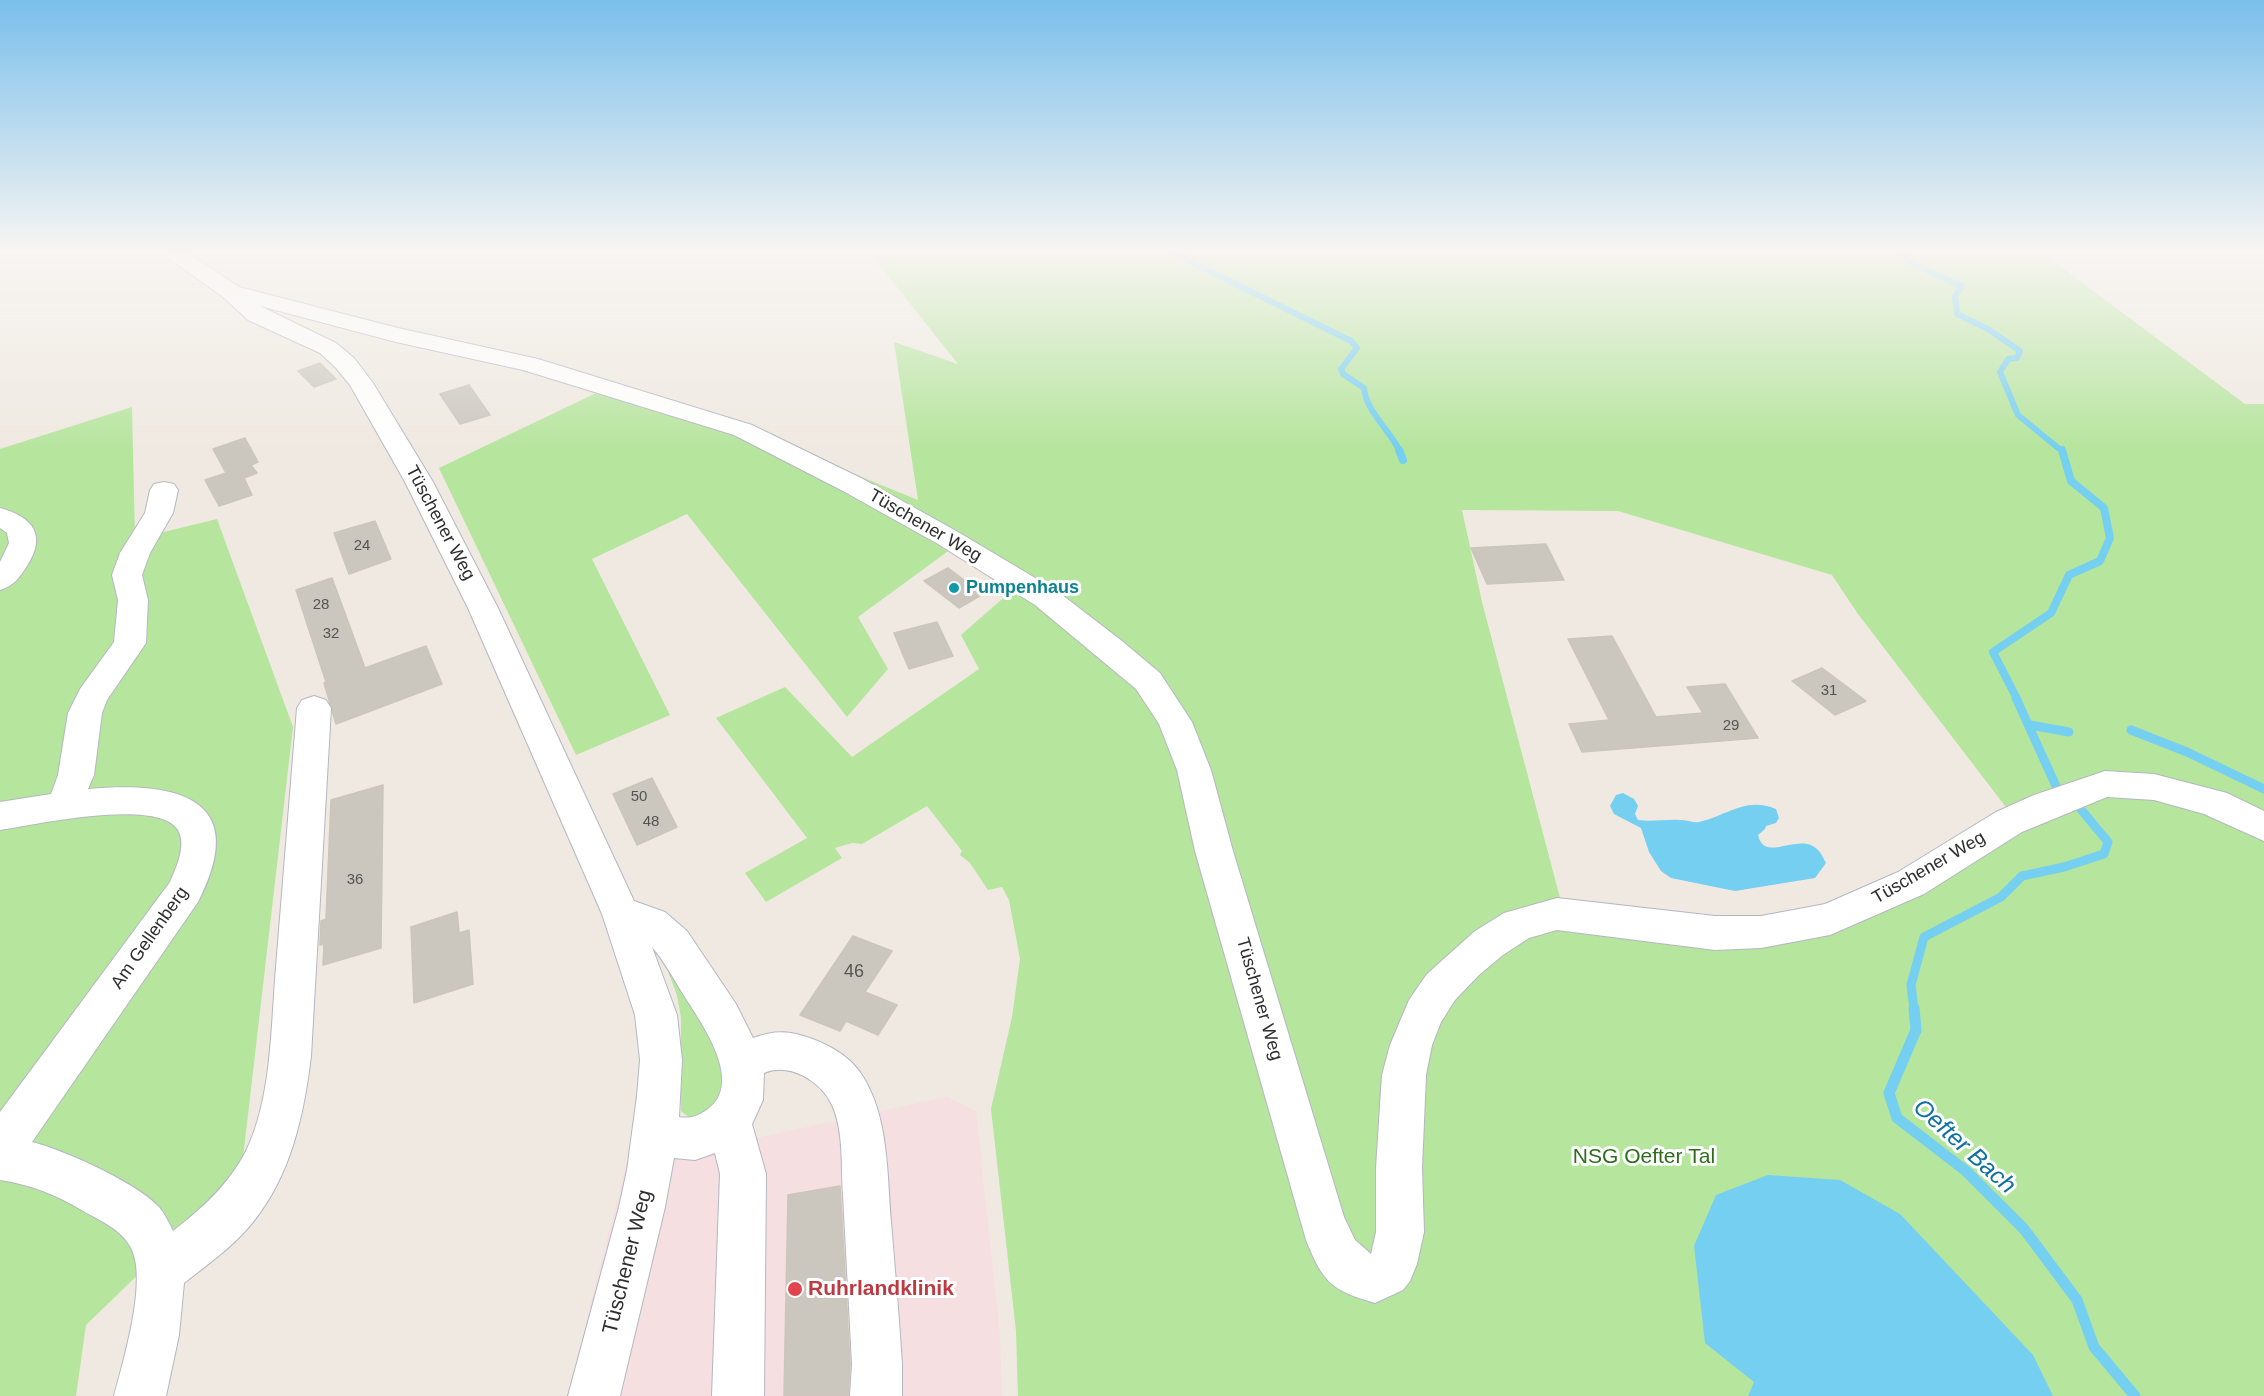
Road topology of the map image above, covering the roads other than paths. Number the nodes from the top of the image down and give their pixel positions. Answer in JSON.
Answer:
{"nodes":[{"id":1,"x":263,"y":318,"type":"edge"},
{"id":2,"x":333,"y":318,"type":"edge"},
{"id":3,"x":164,"y":490,"type":"dead end"},
{"id":4,"x":0,"y":517,"type":"edge"},
{"id":5,"x":0,"y":580,"type":"edge"},
{"id":6,"x":314,"y":708,"type":"dead end"},
{"id":7,"x":64,"y":807,"type":"junction"},
{"id":8,"x":0,"y":816,"type":"edge"},
{"id":9,"x":2264,"y":827,"type":"edge"},
{"id":10,"x":621,"y":914,"type":"junction"},
{"id":11,"x":743,"y":1062,"type":"junction"},
{"id":12,"x":729,"y":1122,"type":"junction"},
{"id":13,"x":655,"y":1128,"type":"junction"},
{"id":14,"x":0,"y":1149,"type":"edge"},
{"id":15,"x":0,"y":1158,"type":"edge"},
{"id":16,"x":160,"y":1272,"type":"junction"},
{"id":17,"x":140,"y":1396,"type":"edge"},
{"id":18,"x":594,"y":1396,"type":"edge"},
{"id":19,"x":738,"y":1396,"type":"edge"},
{"id":20,"x":876,"y":1396,"type":"edge"}],
"edges":[{"from":1,"to":10,"type":"street","name":"Tüschener Weg"},
{"from":2,"to":9,"type":"street","name":"Tüschener Weg"},
{"from":3,"to":7,"type":"street"},
{"from":4,"to":5,"type":"street"},
{"from":6,"to":16,"type":"street"},
{"from":7,"to":8,"type":"street","name":"Am Gellenberg"},
{"from":7,"to":14,"type":"street","name":"Am Gellenberg"},
{"from":10,"to":11,"type":"street"},
{"from":10,"to":13,"type":"street","name":"Tüschener Weg"},
{"from":11,"to":12,"type":"street"},
{"from":11,"to":20,"type":"street"},
{"from":12,"to":13,"type":"street"},
{"from":12,"to":19,"type":"street"},
{"from":13,"to":18,"type":"street","name":"Tüschener Weg"},
{"from":15,"to":16,"type":"street"},
{"from":16,"to":17,"type":"street"}]}
